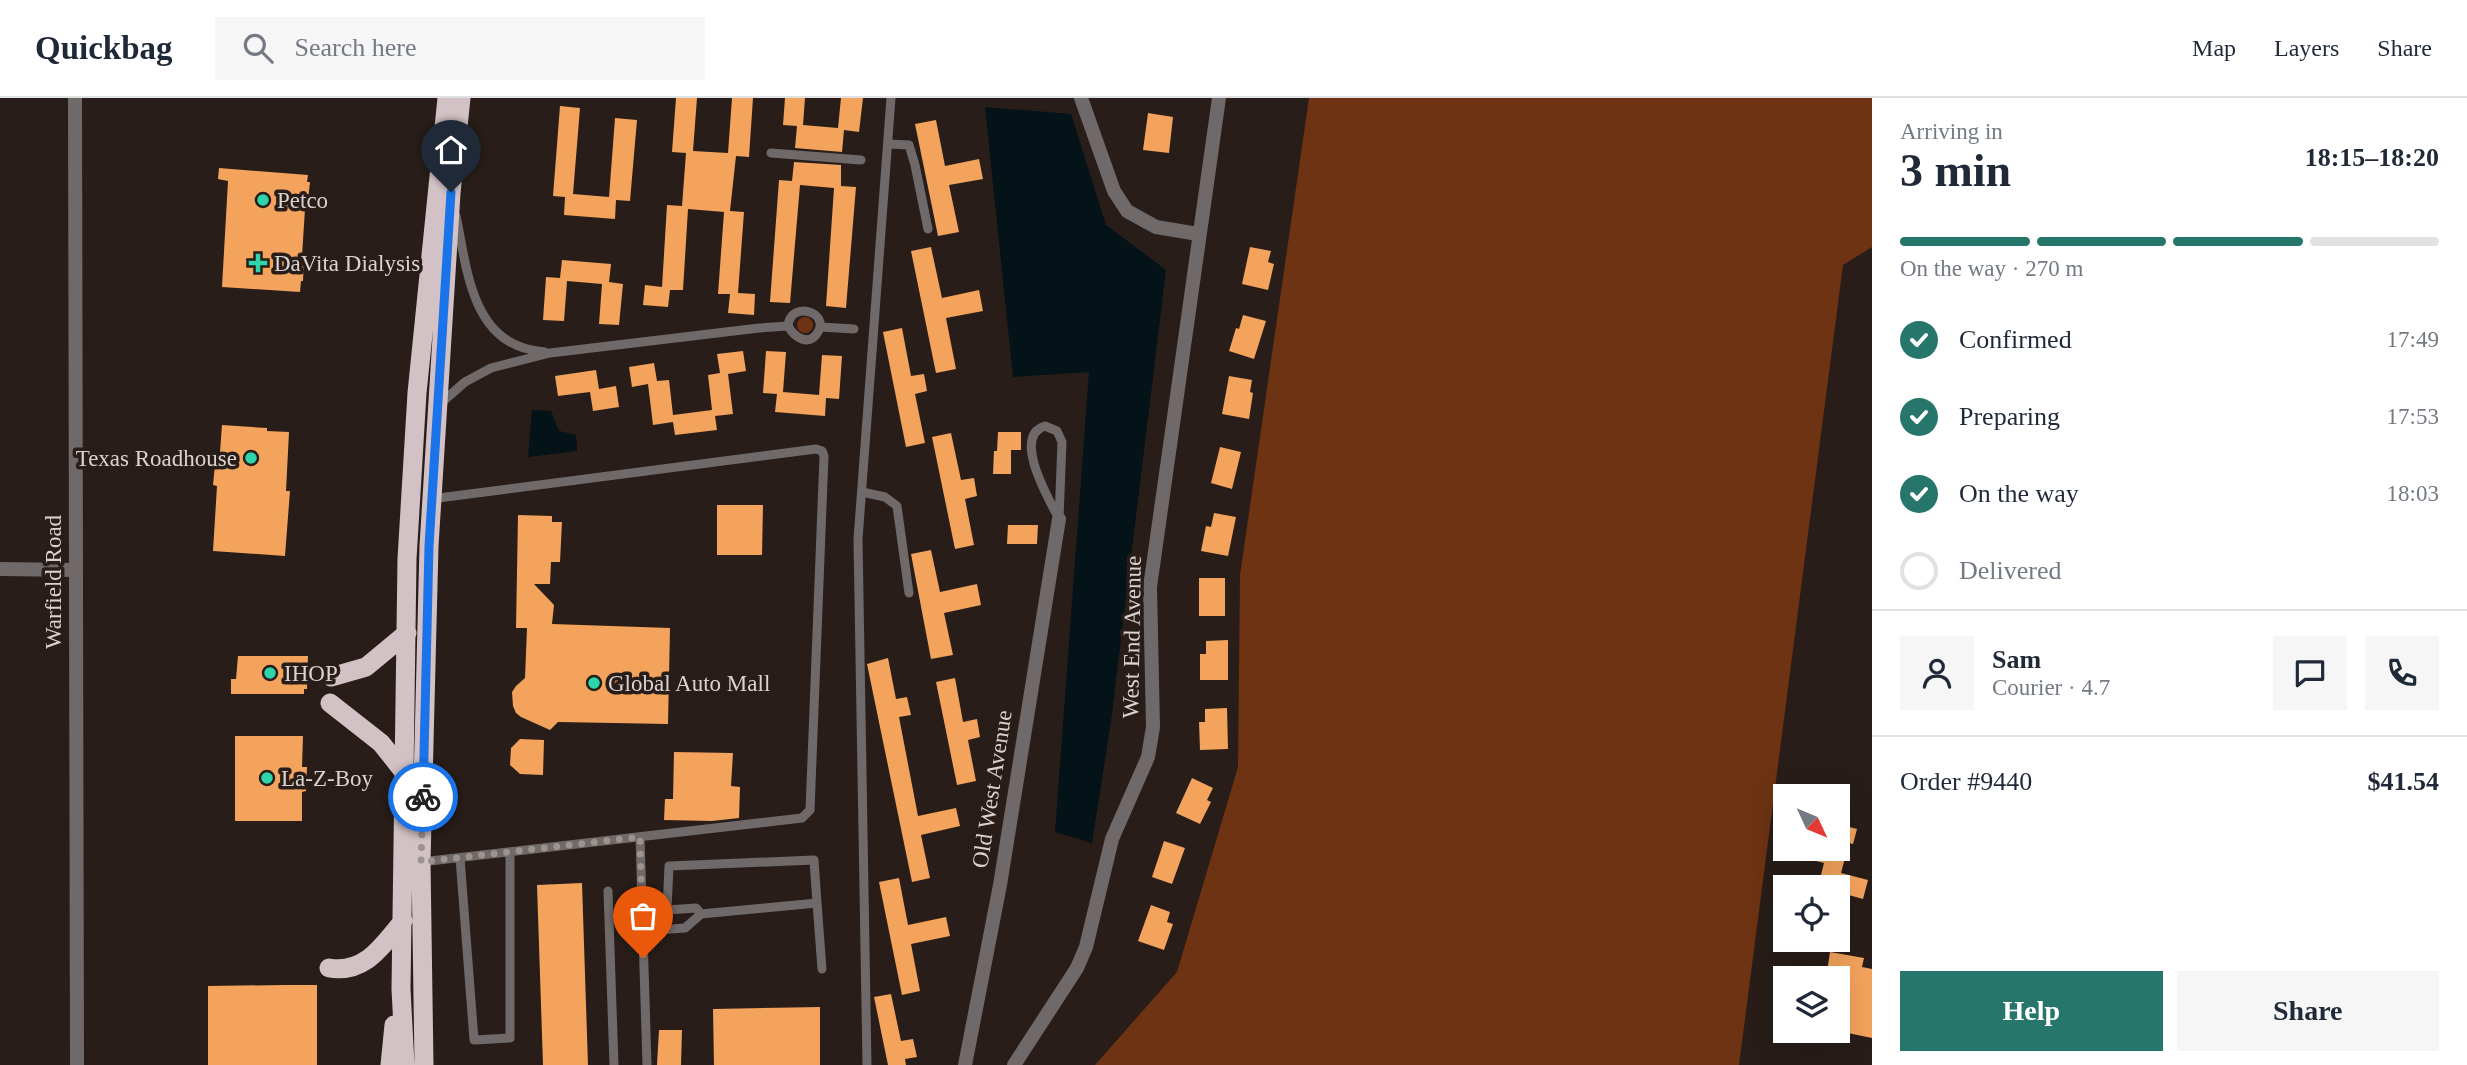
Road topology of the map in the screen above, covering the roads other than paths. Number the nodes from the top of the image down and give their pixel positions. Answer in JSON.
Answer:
{"nodes":[{"id":1,"x":75,"y":98,"type":"edge"},
{"id":2,"x":447,"y":98,"type":"edge"},
{"id":3,"x":461,"y":98,"type":"edge"},
{"id":4,"x":891,"y":98,"type":"edge"},
{"id":5,"x":1082,"y":98,"type":"edge"},
{"id":6,"x":1219,"y":98,"type":"edge"},
{"id":7,"x":888,"y":144,"type":"junction"},
{"id":8,"x":771,"y":153,"type":"dead end"},
{"id":9,"x":861,"y":160,"type":"dead end"},
{"id":10,"x":451,"y":192,"type":"junction"},
{"id":11,"x":928,"y":229,"type":"dead end"},
{"id":12,"x":1198,"y":234,"type":"junction"},
{"id":13,"x":789,"y":326,"type":"junction"},
{"id":14,"x":821,"y":327,"type":"junction"},
{"id":15,"x":855,"y":330,"type":"dead end"},
{"id":16,"x":550,"y":353,"type":"junction"},
{"id":17,"x":437,"y":406,"type":"junction"},
{"id":18,"x":862,"y":492,"type":"junction"},
{"id":19,"x":432,"y":499,"type":"junction"},
{"id":20,"x":1059,"y":519,"type":"junction"},
{"id":21,"x":0,"y":569,"type":"edge"},
{"id":22,"x":75,"y":570,"type":"junction"},
{"id":23,"x":909,"y":593,"type":"dead end"},
{"id":24,"x":407,"y":633,"type":"junction"},
{"id":25,"x":331,"y":677,"type":"dead end"},
{"id":26,"x":330,"y":704,"type":"dead end"},
{"id":27,"x":404,"y":772,"type":"junction"},
{"id":28,"x":640,"y":837,"type":"junction"},
{"id":29,"x":510,"y":852,"type":"junction"},
{"id":30,"x":460,"y":858,"type":"junction"},
{"id":31,"x":421,"y":862,"type":"junction"},
{"id":32,"x":608,"y":891,"type":"dead end"},
{"id":33,"x":817,"y":903,"type":"junction"},
{"id":34,"x":701,"y":914,"type":"junction"},
{"id":35,"x":402,"y":921,"type":"junction"},
{"id":36,"x":642,"y":931,"type":"junction"},
{"id":37,"x":329,"y":968,"type":"dead end"},
{"id":38,"x":822,"y":969,"type":"dead end"},
{"id":39,"x":401,"y":989,"type":"junction"},
{"id":40,"x":77,"y":1065,"type":"edge"},
{"id":41,"x":390,"y":1065,"type":"edge"},
{"id":42,"x":405,"y":1065,"type":"edge"},
{"id":43,"x":424,"y":1065,"type":"edge"},
{"id":44,"x":614,"y":1065,"type":"edge"},
{"id":45,"x":647,"y":1065,"type":"edge"},
{"id":46,"x":867,"y":1065,"type":"edge"},
{"id":47,"x":965,"y":1065,"type":"edge"},
{"id":48,"x":1014,"y":1065,"type":"edge"}],
"edges":[{"from":1,"to":22,"type":"street","name":"Warfield Road"},
{"from":2,"to":24,"type":"highway"},
{"from":3,"to":10,"type":"highway"},
{"from":4,"to":7,"type":"lane"},
{"from":5,"to":12,"type":"street"},
{"from":6,"to":12,"type":"street","name":"West End Avenue"},
{"from":7,"to":11,"type":"lane"},
{"from":7,"to":18,"type":"lane"},
{"from":8,"to":9,"type":"lane"},
{"from":10,"to":16,"type":"lane"},
{"from":10,"to":17,"type":"highway"},
{"from":12,"to":48,"type":"street","name":"West End Avenue"},
{"from":13,"to":14,"type":"lane"},
{"from":13,"to":14,"type":"lane"},
{"from":13,"to":16,"type":"lane"},
{"from":14,"to":15,"type":"lane"},
{"from":16,"to":17,"type":"lane"},
{"from":17,"to":19,"type":"highway"},
{"from":18,"to":23,"type":"lane"},
{"from":18,"to":46,"type":"lane"},
{"from":19,"to":28,"type":"lane"},
{"from":19,"to":31,"type":"highway"},
{"from":20,"to":20,"type":"lane"},
{"from":20,"to":47,"type":"street","name":"Old West Avenue"},
{"from":21,"to":22,"type":"street"},
{"from":22,"to":40,"type":"street","name":"Warfield Road"},
{"from":24,"to":25,"type":"highway"},
{"from":24,"to":27,"type":"highway"},
{"from":26,"to":27,"type":"highway"},
{"from":27,"to":35,"type":"highway"},
{"from":28,"to":29,"type":"lane"},
{"from":28,"to":36,"type":"lane"},
{"from":29,"to":30,"type":"lane"},
{"from":29,"to":30,"type":"lane"},
{"from":30,"to":31,"type":"lane"},
{"from":31,"to":43,"type":"highway"},
{"from":32,"to":44,"type":"lane"},
{"from":33,"to":34,"type":"lane"},
{"from":33,"to":34,"type":"lane"},
{"from":33,"to":38,"type":"lane"},
{"from":34,"to":36,"type":"lane"},
{"from":35,"to":37,"type":"highway"},
{"from":35,"to":39,"type":"highway"},
{"from":36,"to":45,"type":"lane"},
{"from":39,"to":41,"type":"highway"},
{"from":39,"to":42,"type":"highway"}]}
